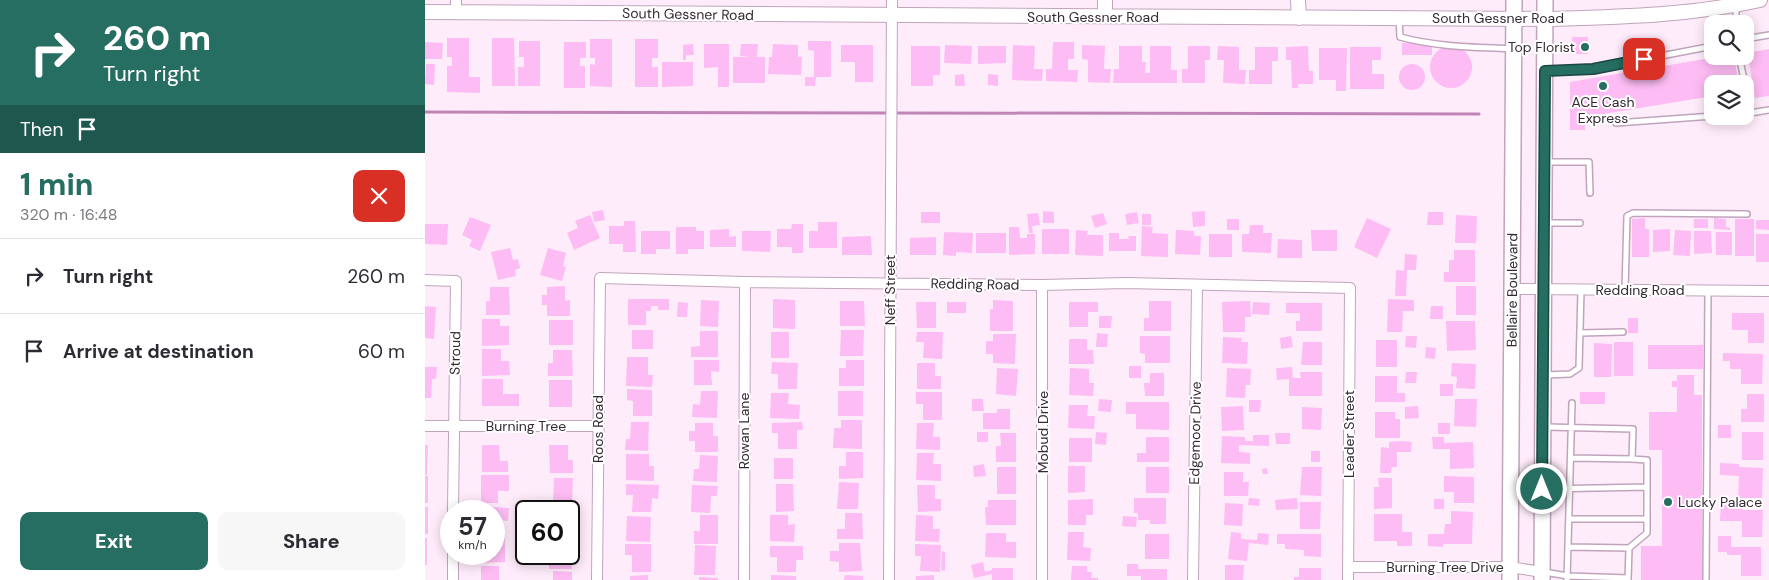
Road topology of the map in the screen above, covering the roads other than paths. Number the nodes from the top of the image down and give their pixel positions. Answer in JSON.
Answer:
{"nodes":[{"id":1,"x":892,"y":0,"type":"edge"},
{"id":2,"x":1105,"y":0,"type":"edge"},
{"id":3,"x":1299,"y":0,"type":"edge"},
{"id":4,"x":1514,"y":0,"type":"edge"},
{"id":5,"x":1545,"y":0,"type":"edge"},
{"id":6,"x":1760,"y":0,"type":"edge"},
{"id":7,"x":1735,"y":3,"type":"edge"},
{"id":8,"x":456,"y":6,"type":"edge"},
{"id":9,"x":425,"y":12,"type":"edge"},
{"id":10,"x":891,"y":16,"type":"junction"},
{"id":11,"x":1105,"y":16,"type":"junction"},
{"id":12,"x":1299,"y":18,"type":"junction"},
{"id":13,"x":1399,"y":18,"type":"junction"},
{"id":14,"x":1514,"y":18,"type":"junction"},
{"id":15,"x":1545,"y":19,"type":"junction"},
{"id":16,"x":1769,"y":35,"type":"edge"},
{"id":17,"x":1754,"y":38,"type":"edge"},
{"id":18,"x":1704,"y":48,"type":"edge"},
{"id":19,"x":1513,"y":49,"type":"junction"},
{"id":20,"x":1545,"y":71,"type":"junction"},
{"id":21,"x":1769,"y":110,"type":"edge"},
{"id":22,"x":1754,"y":112,"type":"edge"},
{"id":23,"x":1704,"y":117,"type":"edge"},
{"id":24,"x":1616,"y":123,"type":"dead end"},
{"id":25,"x":1544,"y":162,"type":"junction"},
{"id":26,"x":1590,"y":193,"type":"dead end"},
{"id":27,"x":1747,"y":214,"type":"dead end"},
{"id":28,"x":1544,"y":222,"type":"junction"},
{"id":29,"x":1581,"y":223,"type":"dead end"},
{"id":30,"x":600,"y":278,"type":"joint"},
{"id":31,"x":425,"y":280,"type":"edge"},
{"id":32,"x":745,"y":282,"type":"junction"},
{"id":33,"x":890,"y":282,"type":"junction"},
{"id":34,"x":1042,"y":285,"type":"junction"},
{"id":35,"x":1197,"y":286,"type":"junction"},
{"id":36,"x":1350,"y":288,"type":"joint"},
{"id":37,"x":1511,"y":289,"type":"junction"},
{"id":38,"x":1543,"y":289,"type":"junction"},
{"id":39,"x":1581,"y":290,"type":"junction"},
{"id":40,"x":1625,"y":290,"type":"junction"},
{"id":41,"x":1708,"y":291,"type":"junction"},
{"id":42,"x":1769,"y":291,"type":"edge"},
{"id":43,"x":1623,"y":332,"type":"dead end"},
{"id":44,"x":1581,"y":334,"type":"junction"},
{"id":45,"x":1543,"y":375,"type":"junction"},
{"id":46,"x":1572,"y":403,"type":"dead end"},
{"id":47,"x":425,"y":426,"type":"edge"},
{"id":48,"x":453,"y":426,"type":"junction"},
{"id":49,"x":598,"y":426,"type":"junction"},
{"id":50,"x":1572,"y":427,"type":"junction"},
{"id":51,"x":1543,"y":428,"type":"junction"},
{"id":52,"x":1571,"y":458,"type":"junction"},
{"id":53,"x":1632,"y":459,"type":"junction"},
{"id":54,"x":1647,"y":487,"type":"junction"},
{"id":55,"x":1570,"y":488,"type":"junction"},
{"id":56,"x":1542,"y":489,"type":"junction"},
{"id":57,"x":453,"y":500,"type":"edge"},
{"id":58,"x":1569,"y":519,"type":"junction"},
{"id":59,"x":1647,"y":519,"type":"junction"},
{"id":60,"x":1569,"y":547,"type":"junction"},
{"id":61,"x":1629,"y":548,"type":"junction"},
{"id":62,"x":453,"y":565,"type":"edge"},
{"id":63,"x":1348,"y":567,"type":"junction"},
{"id":64,"x":1510,"y":574,"type":"edge"},
{"id":65,"x":1542,"y":576,"type":"edge"},
{"id":66,"x":1568,"y":578,"type":"edge"},
{"id":67,"x":1628,"y":579,"type":"edge"},
{"id":68,"x":453,"y":580,"type":"edge"},
{"id":69,"x":597,"y":580,"type":"edge"},
{"id":70,"x":744,"y":580,"type":"edge"},
{"id":71,"x":889,"y":580,"type":"edge"},
{"id":72,"x":1042,"y":580,"type":"edge"},
{"id":73,"x":1193,"y":580,"type":"edge"},
{"id":74,"x":1348,"y":580,"type":"edge"},
{"id":75,"x":1706,"y":580,"type":"edge"}],
"edges":[{"from":1,"to":10,"type":"street","name":"Neff Street"},
{"from":2,"to":11,"type":"main road"},
{"from":3,"to":12,"type":"main road"},
{"from":4,"to":14,"type":"main road","name":"Bellaire Boulevard"},
{"from":5,"to":15,"type":"main road"},
{"from":6,"to":7,"type":"main road","name":"South Gessner Road"},
{"from":7,"to":15,"type":"main road","name":"South Gessner Road"},
{"from":8,"to":9,"type":"main road","name":"South Gessner Road"},
{"from":8,"to":10,"type":"main road","name":"South Gessner Road"},
{"from":10,"to":11,"type":"main road","name":"South Gessner Road"},
{"from":10,"to":33,"type":"street","name":"Neff Street"},
{"from":11,"to":12,"type":"main road","name":"South Gessner Road"},
{"from":12,"to":13,"type":"main road","name":"South Gessner Road"},
{"from":13,"to":14,"type":"main road","name":"South Gessner Road"},
{"from":13,"to":19,"type":"lane"},
{"from":14,"to":15,"type":"main road","name":"South Gessner Road"},
{"from":14,"to":19,"type":"main road","name":"Bellaire Boulevard"},
{"from":15,"to":20,"type":"main road"},
{"from":16,"to":17,"type":"lane"},
{"from":18,"to":20,"type":"lane"},
{"from":19,"to":37,"type":"main road","name":"Bellaire Boulevard"},
{"from":20,"to":25,"type":"main road"},
{"from":21,"to":22,"type":"lane"},
{"from":23,"to":24,"type":"lane"},
{"from":25,"to":26,"type":"lane"},
{"from":25,"to":28,"type":"main road"},
{"from":27,"to":40,"type":"lane"},
{"from":28,"to":29,"type":"lane"},
{"from":28,"to":38,"type":"main road"},
{"from":30,"to":32,"type":"street","name":"Redding Road"},
{"from":30,"to":49,"type":"street","name":"Roos Road"},
{"from":31,"to":48,"type":"street","name":"Stroud"},
{"from":32,"to":33,"type":"street","name":"Redding Road"},
{"from":32,"to":70,"type":"street","name":"Rowan Lane"},
{"from":33,"to":34,"type":"street","name":"Redding Road"},
{"from":33,"to":71,"type":"street","name":"Neff Street"},
{"from":34,"to":35,"type":"street","name":"Redding Road"},
{"from":34,"to":72,"type":"street","name":"Mobud Drive"},
{"from":35,"to":36,"type":"street","name":"Redding Road"},
{"from":35,"to":73,"type":"street","name":"Edgemoor Drive"},
{"from":36,"to":63,"type":"street","name":"Leader Street"},
{"from":37,"to":38,"type":"street","name":"Redding Road"},
{"from":37,"to":64,"type":"main road","name":"Bellaire Boulevard"},
{"from":38,"to":39,"type":"street","name":"Redding Road"},
{"from":38,"to":45,"type":"main road"},
{"from":39,"to":40,"type":"street","name":"Redding Road"},
{"from":39,"to":44,"type":"lane"},
{"from":40,"to":41,"type":"street","name":"Redding Road"},
{"from":41,"to":42,"type":"street","name":"Redding Road"},
{"from":41,"to":75,"type":"lane"},
{"from":43,"to":44,"type":"lane"},
{"from":44,"to":45,"type":"lane"},
{"from":45,"to":51,"type":"main road"},
{"from":46,"to":50,"type":"lane"},
{"from":47,"to":48,"type":"street"},
{"from":48,"to":49,"type":"street","name":"Burning Tree"},
{"from":48,"to":57,"type":"street","name":"Stroud"},
{"from":49,"to":69,"type":"street","name":"Roos Road"},
{"from":50,"to":51,"type":"lane"},
{"from":50,"to":52,"type":"lane"},
{"from":50,"to":53,"type":"lane"},
{"from":51,"to":56,"type":"main road"},
{"from":52,"to":53,"type":"lane"},
{"from":52,"to":55,"type":"lane"},
{"from":53,"to":54,"type":"lane"},
{"from":54,"to":55,"type":"lane"},
{"from":54,"to":59,"type":"lane"},
{"from":55,"to":56,"type":"lane"},
{"from":55,"to":58,"type":"lane"},
{"from":56,"to":65,"type":"main road"},
{"from":58,"to":59,"type":"lane"},
{"from":58,"to":60,"type":"lane"},
{"from":59,"to":61,"type":"lane"},
{"from":60,"to":61,"type":"lane"},
{"from":60,"to":66,"type":"lane"},
{"from":61,"to":67,"type":"lane"},
{"from":62,"to":68,"type":"street"},
{"from":63,"to":64,"type":"street","name":"Burning Tree Drive"},
{"from":63,"to":74,"type":"street","name":"Leader Street"},
{"from":64,"to":65,"type":"street","name":"Burning Tree Drive"},
{"from":65,"to":66,"type":"lane"},
{"from":66,"to":67,"type":"lane"}]}
